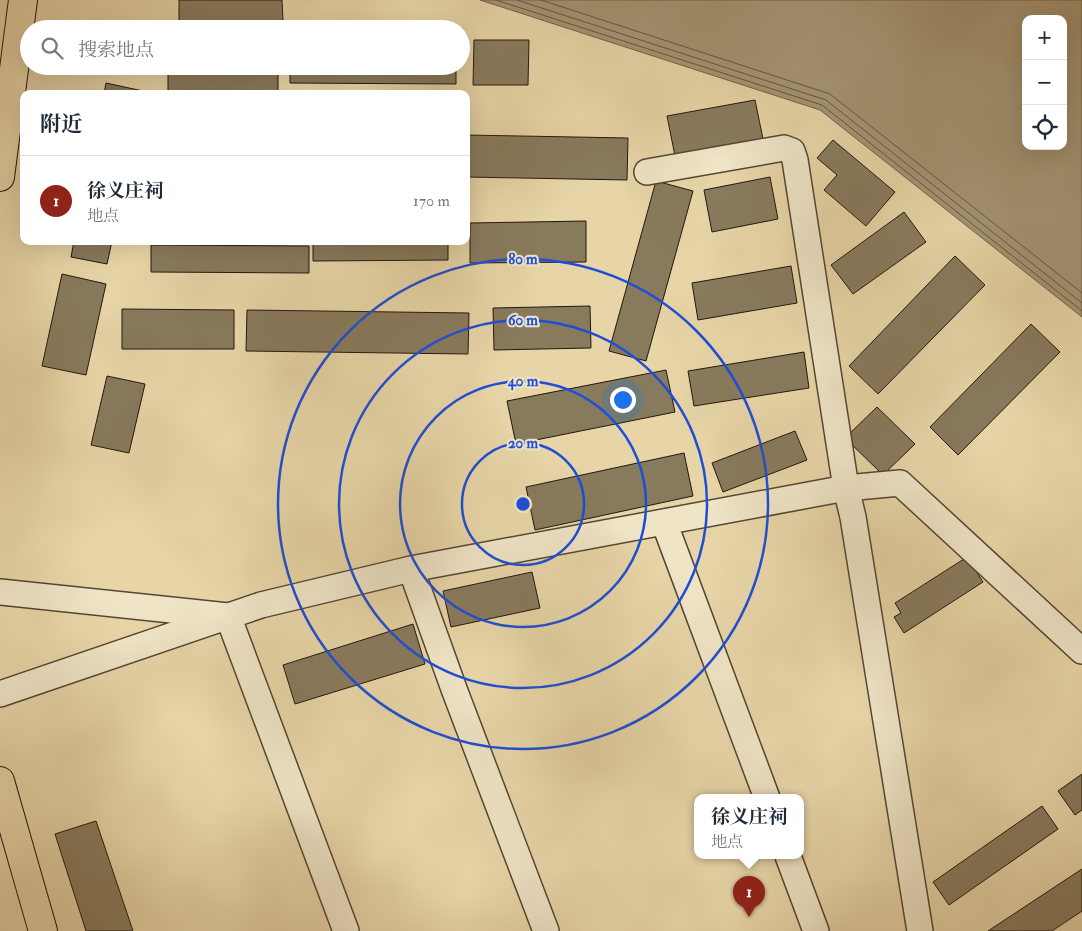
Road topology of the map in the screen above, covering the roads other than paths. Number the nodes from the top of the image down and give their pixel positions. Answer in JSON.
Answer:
{"nodes":[{"id":1,"x":24,"y":0,"type":"edge"},
{"id":2,"x":21,"y":20,"type":"edge"},
{"id":3,"x":20,"y":30,"type":"edge"},
{"id":4,"x":647,"y":172,"type":"dead end"},
{"id":5,"x":0,"y":177,"type":"edge"},
{"id":6,"x":846,"y":488,"type":"junction"},
{"id":7,"x":664,"y":522,"type":"junction"},
{"id":8,"x":411,"y":569,"type":"junction"},
{"id":9,"x":0,"y":592,"type":"edge"},
{"id":10,"x":228,"y":616,"type":"junction"},
{"id":11,"x":1082,"y":651,"type":"edge"},
{"id":12,"x":0,"y":694,"type":"edge"},
{"id":13,"x":0,"y":781,"type":"edge"},
{"id":14,"x":765,"y":794,"type":"edge"},
{"id":15,"x":789,"y":859,"type":"edge"},
{"id":16,"x":42,"y":931,"type":"edge"},
{"id":17,"x":346,"y":931,"type":"edge"},
{"id":18,"x":546,"y":931,"type":"edge"},
{"id":19,"x":816,"y":931,"type":"edge"},
{"id":20,"x":920,"y":931,"type":"edge"}],
"edges":[{"from":1,"to":2,"type":"main road"},
{"from":3,"to":5,"type":"main road"},
{"from":4,"to":6,"type":"street"},
{"from":6,"to":7,"type":"street"},
{"from":6,"to":11,"type":"street"},
{"from":6,"to":20,"type":"street"},
{"from":7,"to":8,"type":"street"},
{"from":7,"to":14,"type":"street"},
{"from":8,"to":10,"type":"street"},
{"from":8,"to":18,"type":"street"},
{"from":9,"to":10,"type":"street"},
{"from":10,"to":12,"type":"street"},
{"from":10,"to":17,"type":"street"},
{"from":13,"to":16,"type":"main road"},
{"from":15,"to":19,"type":"street"}]}
